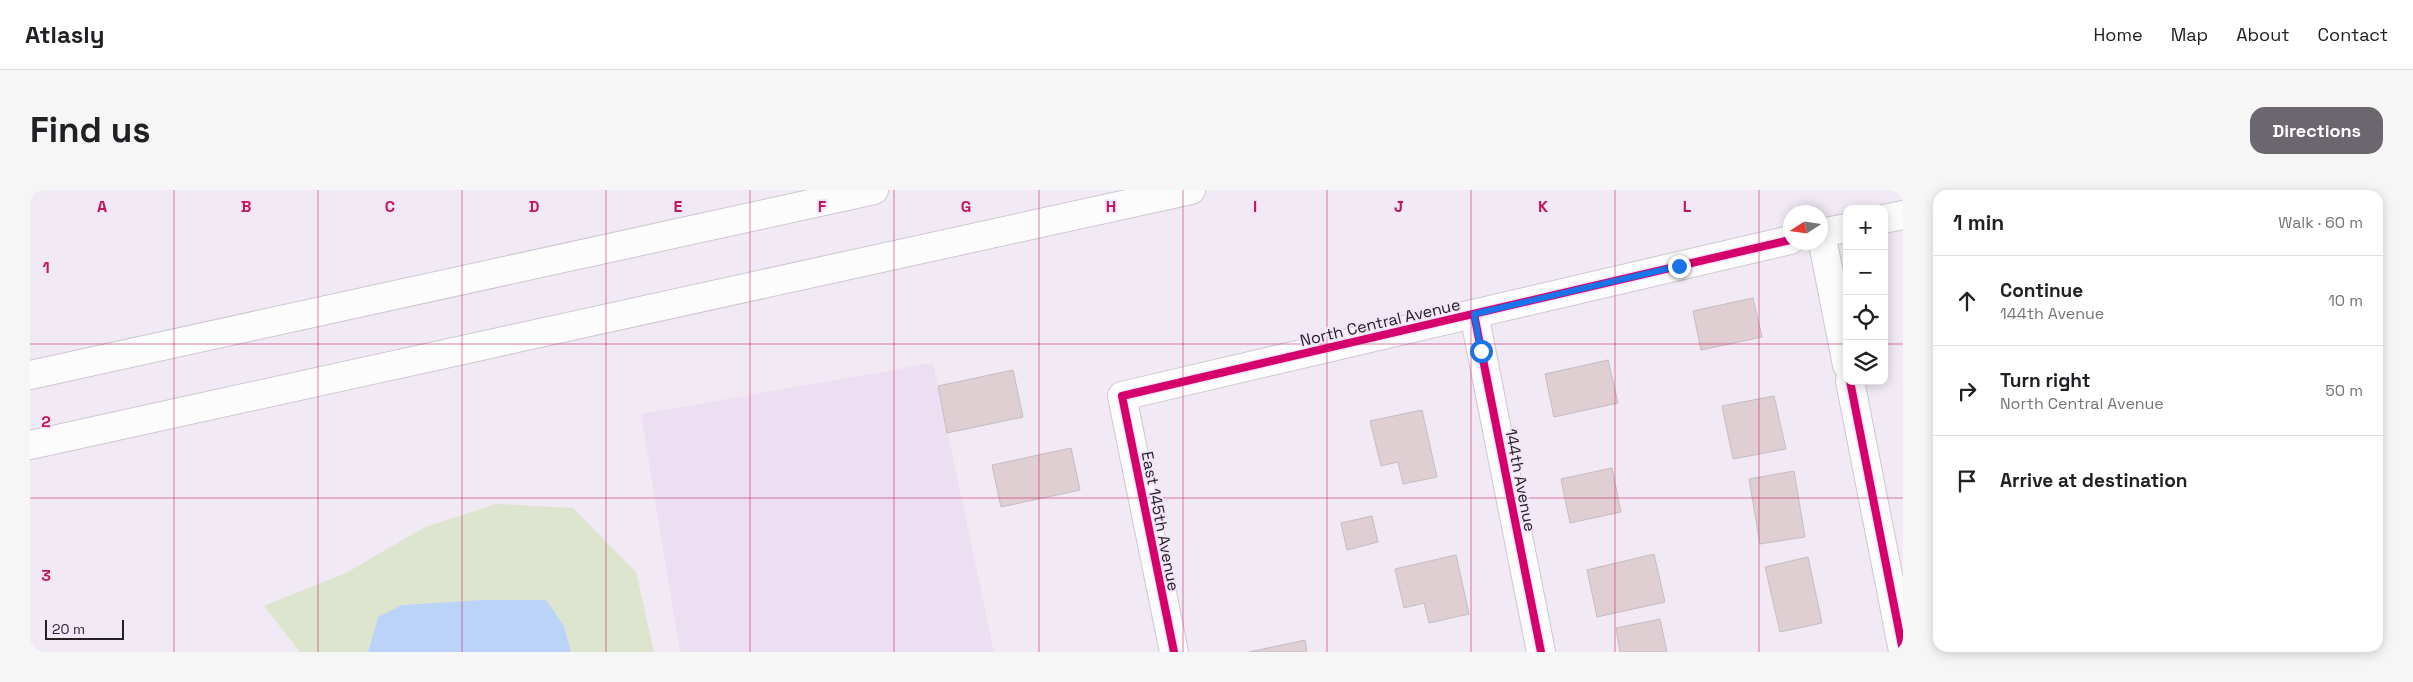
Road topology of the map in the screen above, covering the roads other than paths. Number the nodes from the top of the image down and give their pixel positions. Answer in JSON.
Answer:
{"nodes":[{"id":1,"x":874,"y":190,"type":"edge"},
{"id":2,"x":1191,"y":190,"type":"edge"},
{"id":3,"x":1903,"y":215,"type":"edge"},
{"id":4,"x":1888,"y":218,"type":"edge"},
{"id":5,"x":1843,"y":229,"type":"edge"},
{"id":6,"x":1828,"y":232,"type":"edge"},
{"id":7,"x":1783,"y":242,"type":"edge"},
{"id":8,"x":1824,"y":250,"type":"edge"},
{"id":9,"x":1474,"y":314,"type":"junction"},
{"id":10,"x":1843,"y":345,"type":"edge"},
{"id":11,"x":30,"y":375,"type":"edge"},
{"id":12,"x":1851,"y":385,"type":"edge"},
{"id":13,"x":1122,"y":396,"type":"joint"},
{"id":14,"x":30,"y":445,"type":"edge"},
{"id":15,"x":1903,"y":650,"type":"edge"},
{"id":16,"x":1174,"y":652,"type":"edge"},
{"id":17,"x":1541,"y":652,"type":"edge"}],
"edges":[{"from":1,"to":11,"type":"main road"},
{"from":2,"to":14,"type":"main road"},
{"from":3,"to":4,"type":"main road"},
{"from":5,"to":6,"type":"main road"},
{"from":7,"to":9,"type":"main road","name":"North Central Avenue"},
{"from":8,"to":10,"type":"main road"},
{"from":9,"to":13,"type":"main road","name":"North Central Avenue"},
{"from":9,"to":17,"type":"main road","name":"144th Avenue"},
{"from":12,"to":15,"type":"main road"},
{"from":13,"to":16,"type":"main road","name":"East 145th Avenue"}]}
